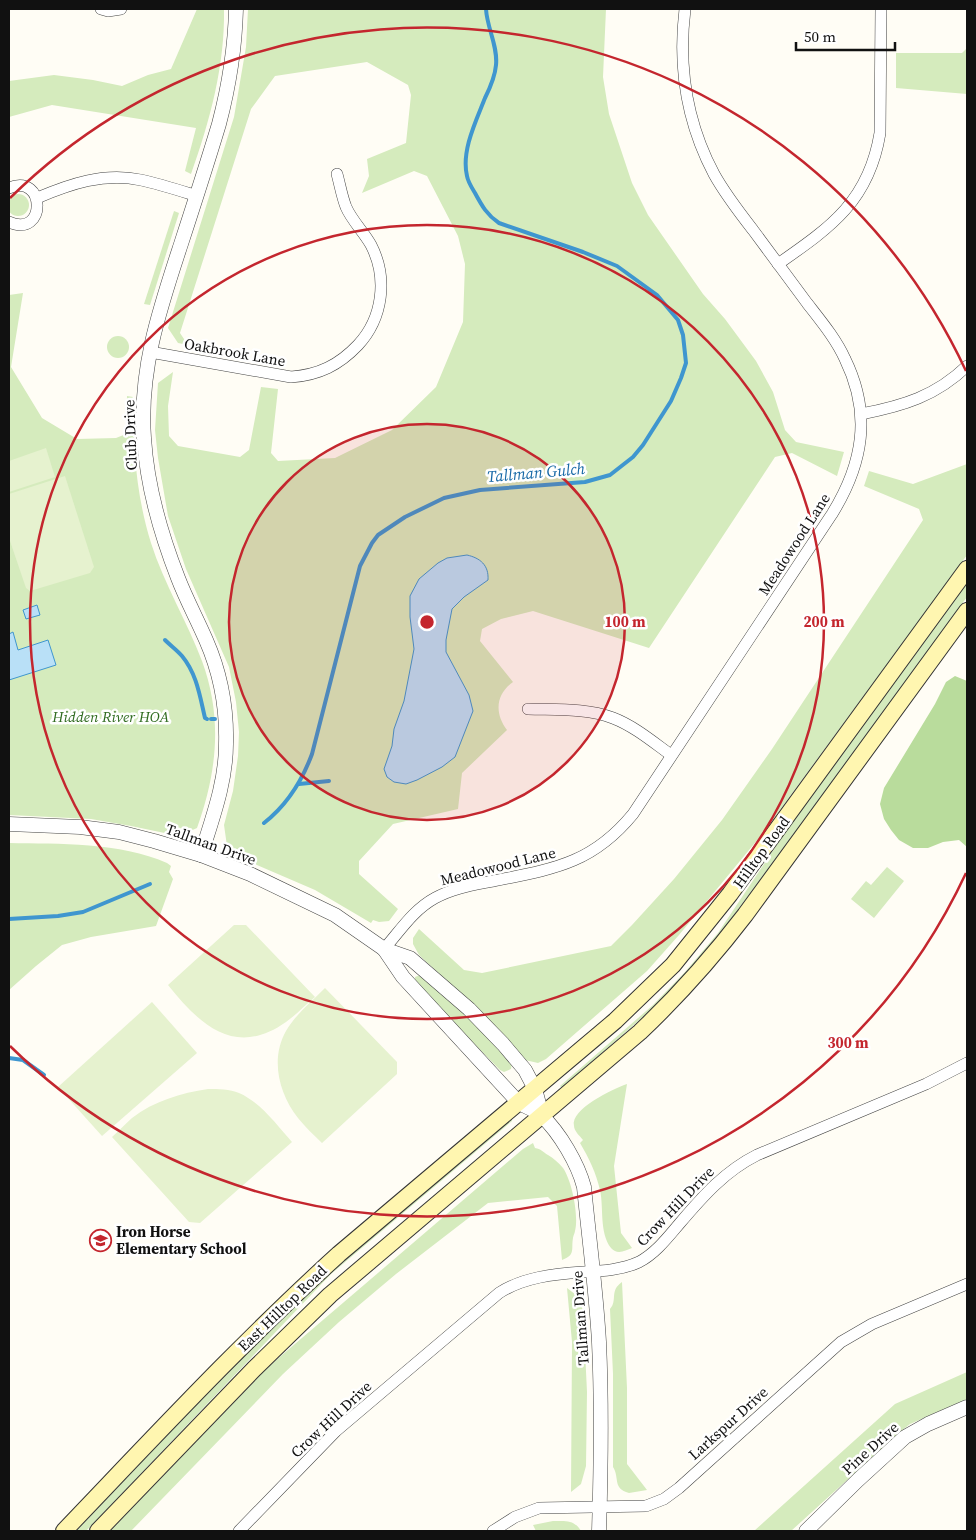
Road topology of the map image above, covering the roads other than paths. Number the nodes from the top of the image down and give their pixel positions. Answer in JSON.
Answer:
{"nodes":[{"id":1,"x":101,"y":9,"type":"edge"},
{"id":2,"x":121,"y":9,"type":"edge"},
{"id":3,"x":236,"y":9,"type":"edge"},
{"id":4,"x":685,"y":9,"type":"edge"},
{"id":5,"x":881,"y":9,"type":"edge"},
{"id":6,"x":337,"y":174,"type":"dead end"},
{"id":7,"x":9,"y":188,"type":"edge"},
{"id":8,"x":196,"y":196,"type":"junction"},
{"id":9,"x":37,"y":198,"type":"junction"},
{"id":10,"x":9,"y":222,"type":"edge"},
{"id":11,"x":778,"y":264,"type":"junction"},
{"id":12,"x":150,"y":352,"type":"junction"},
{"id":13,"x":967,"y":366,"type":"edge"},
{"id":14,"x":861,"y":414,"type":"junction"},
{"id":15,"x":967,"y":569,"type":"edge"},
{"id":16,"x":967,"y":611,"type":"edge"},
{"id":17,"x":528,"y":709,"type":"dead end"},
{"id":18,"x":672,"y":755,"type":"junction"},
{"id":19,"x":9,"y":824,"type":"edge"},
{"id":20,"x":201,"y":855,"type":"junction"},
{"id":21,"x":384,"y":949,"type":"junction"},
{"id":22,"x":967,"y":1063,"type":"edge"},
{"id":23,"x":535,"y":1089,"type":"junction"},
{"id":24,"x":518,"y":1103,"type":"junction"},
{"id":25,"x":542,"y":1115,"type":"junction"},
{"id":26,"x":594,"y":1271,"type":"junction"},
{"id":27,"x":967,"y":1284,"type":"edge"},
{"id":28,"x":967,"y":1407,"type":"edge"},
{"id":29,"x":599,"y":1507,"type":"junction"},
{"id":30,"x":64,"y":1531,"type":"edge"},
{"id":31,"x":98,"y":1531,"type":"edge"},
{"id":32,"x":239,"y":1531,"type":"edge"},
{"id":33,"x":493,"y":1531,"type":"edge"},
{"id":34,"x":599,"y":1531,"type":"edge"},
{"id":35,"x":806,"y":1531,"type":"edge"}],
"edges":[{"from":1,"to":2,"type":"street"},
{"from":3,"to":8,"type":"street","name":"Club Drive"},
{"from":4,"to":11,"type":"street","name":"Meadowood Lane"},
{"from":5,"to":11,"type":"street"},
{"from":6,"to":12,"type":"street","name":"Oakbrook Lane"},
{"from":7,"to":9,"type":"street"},
{"from":8,"to":9,"type":"street"},
{"from":8,"to":12,"type":"street","name":"Club Drive"},
{"from":9,"to":10,"type":"street"},
{"from":11,"to":14,"type":"street","name":"Meadowood Lane"},
{"from":12,"to":20,"type":"street","name":"Club Drive"},
{"from":13,"to":14,"type":"street"},
{"from":14,"to":18,"type":"street","name":"Meadowood Lane"},
{"from":15,"to":23,"type":"main road","name":"Hilltop Road"},
{"from":16,"to":25,"type":"main road","name":"Hilltop Road"},
{"from":17,"to":18,"type":"street"},
{"from":18,"to":21,"type":"street","name":"Meadowood Lane"},
{"from":19,"to":20,"type":"street","name":"Tallman Drive"},
{"from":20,"to":21,"type":"street","name":"Tallman Drive"},
{"from":21,"to":23,"type":"street","name":"Tallman Drive"},
{"from":21,"to":24,"type":"street","name":"Tallman Drive"},
{"from":22,"to":26,"type":"street","name":"Crow Hill Drive"},
{"from":23,"to":24,"type":"main road","name":"Hilltop Road"},
{"from":23,"to":25,"type":"street","name":"Tallman Drive"},
{"from":24,"to":25,"type":"street","name":"Tallman Drive"},
{"from":24,"to":30,"type":"main road","name":"East Hilltop Road"},
{"from":25,"to":26,"type":"street","name":"Tallman Drive"},
{"from":25,"to":31,"type":"main road","name":"East Hilltop Road"},
{"from":26,"to":29,"type":"street","name":"Tallman Drive"},
{"from":26,"to":32,"type":"street","name":"Crow Hill Drive"},
{"from":27,"to":29,"type":"street","name":"Larkspur Drive"},
{"from":28,"to":35,"type":"street","name":"Pine Drive"},
{"from":29,"to":33,"type":"street","name":"Larkspur Drive"},
{"from":29,"to":34,"type":"street","name":"Tallman Drive"}]}
